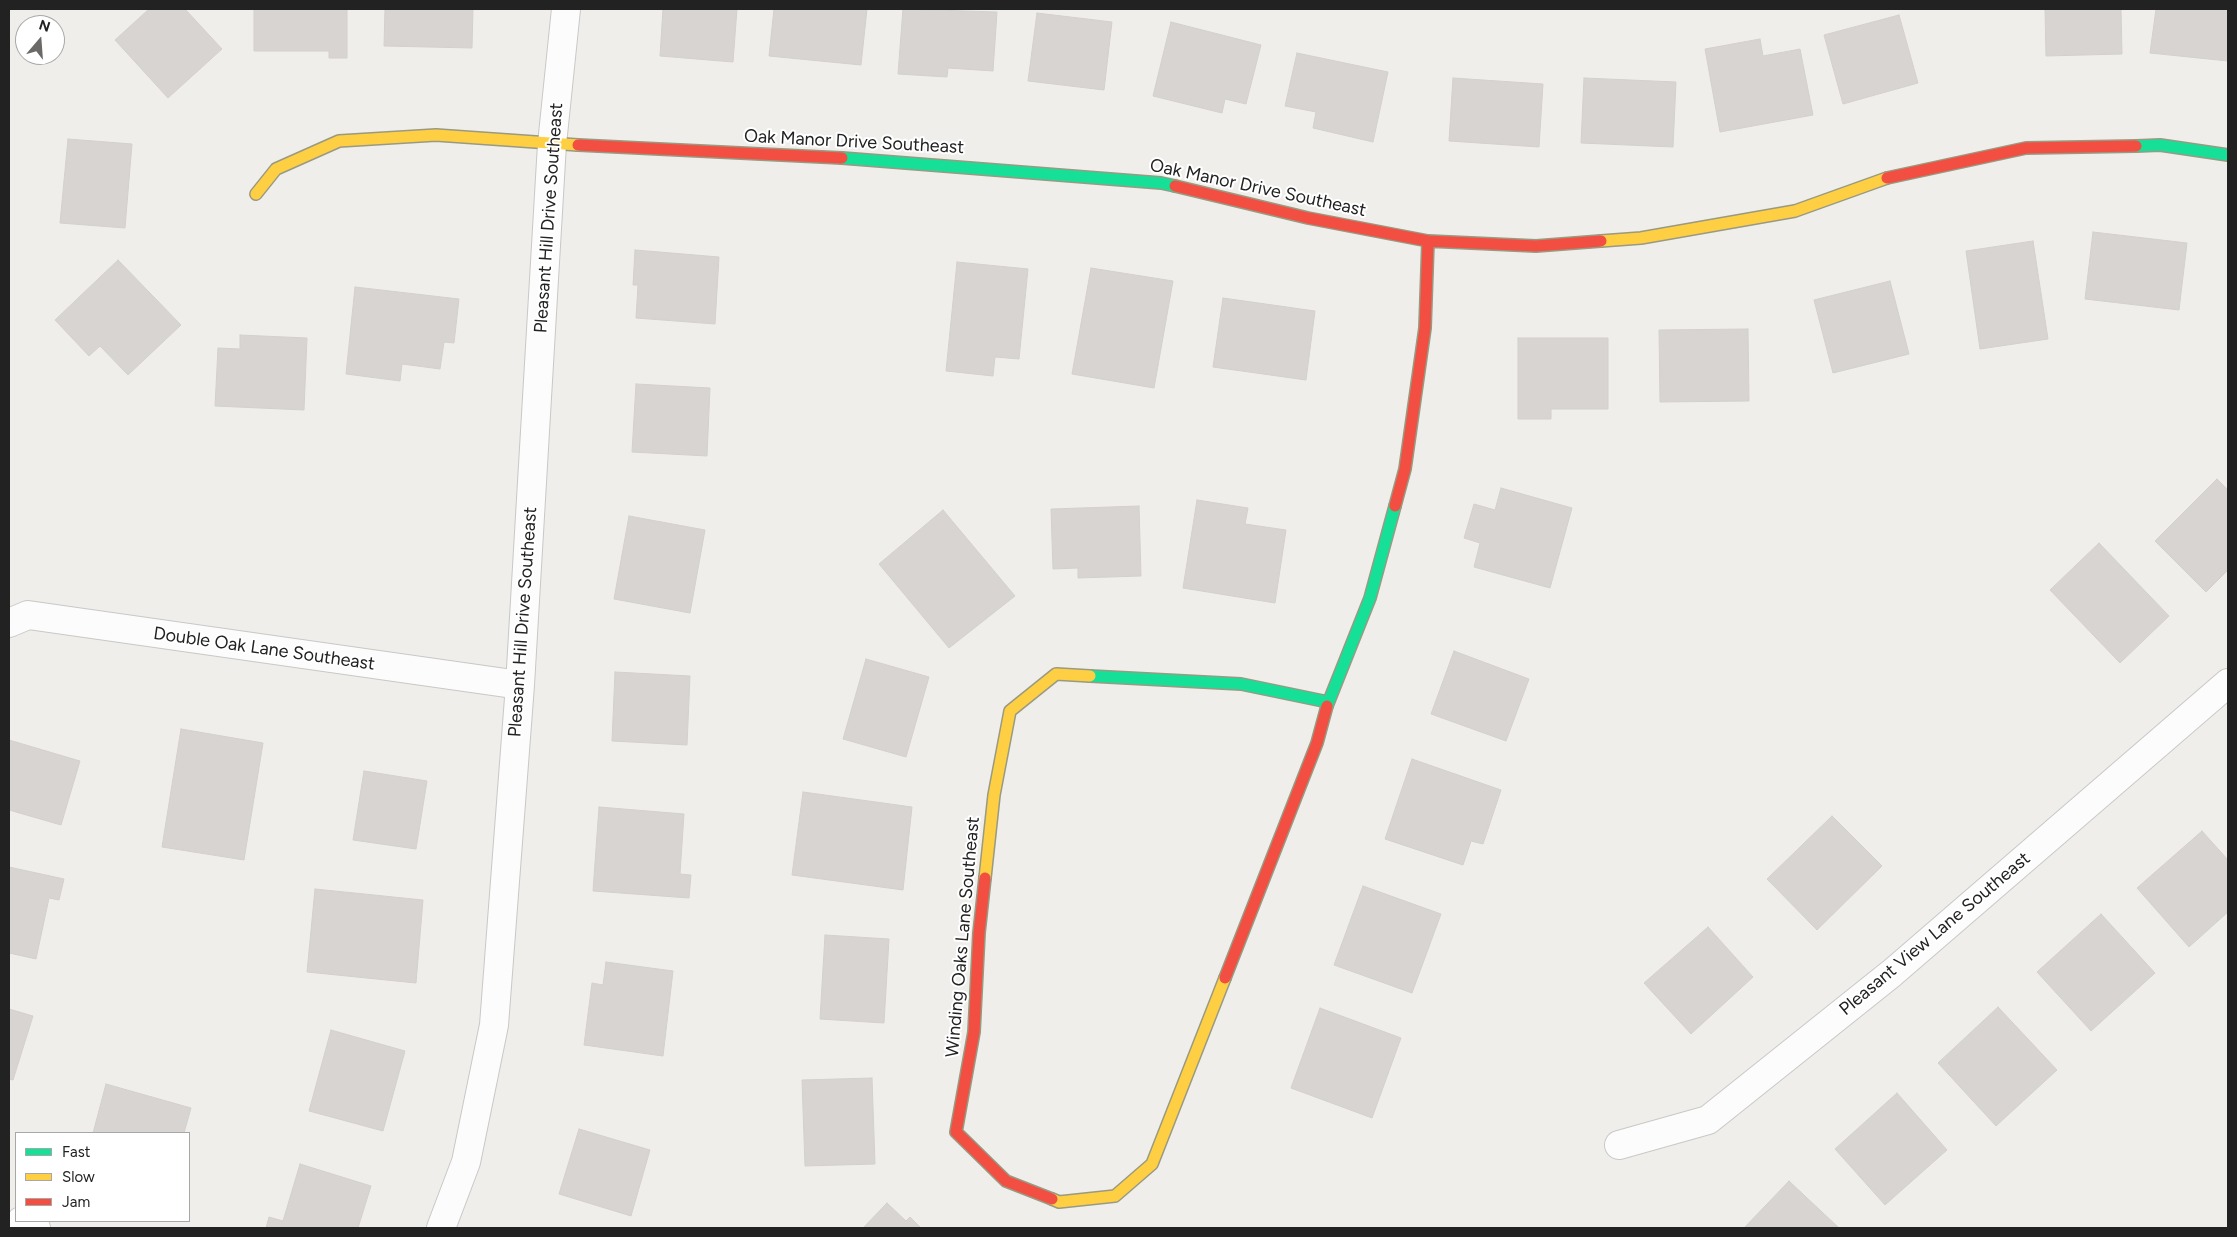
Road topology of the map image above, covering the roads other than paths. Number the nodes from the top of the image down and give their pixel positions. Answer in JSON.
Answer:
{"nodes":[{"id":1,"x":566,"y":9,"type":"edge"},
{"id":2,"x":552,"y":144,"type":"junction"},
{"id":3,"x":2228,"y":155,"type":"edge"},
{"id":4,"x":256,"y":194,"type":"dead end"},
{"id":5,"x":1428,"y":241,"type":"junction"},
{"id":6,"x":9,"y":623,"type":"edge"},
{"id":7,"x":2228,"y":683,"type":"edge"},
{"id":8,"x":520,"y":685,"type":"junction"},
{"id":9,"x":1328,"y":702,"type":"junction"},
{"id":10,"x":1619,"y":1145,"type":"dead end"},
{"id":11,"x":23,"y":1222,"type":"edge"},
{"id":12,"x":36,"y":1228,"type":"edge"},
{"id":13,"x":440,"y":1228,"type":"edge"}],
"edges":[{"from":1,"to":2,"type":"street","name":"Pleasant Hill Drive Southeast"},
{"from":2,"to":4,"type":"street","name":"Oak Manor Drive Southeast"},
{"from":2,"to":5,"type":"street","name":"Oak Manor Drive Southeast"},
{"from":2,"to":8,"type":"street","name":"Pleasant Hill Drive Southeast"},
{"from":3,"to":5,"type":"street","name":"Oak Manor Drive Southeast"},
{"from":5,"to":9,"type":"street","name":"Winding Oaks Lane Southeast"},
{"from":6,"to":8,"type":"street","name":"Double Oak Lane Southeast"},
{"from":7,"to":10,"type":"street","name":"Pleasant View Lane Southeast"},
{"from":8,"to":13,"type":"street","name":"Pleasant Hill Drive Southeast"},
{"from":9,"to":9,"type":"street","name":"Winding Oaks Lane Southeast"},
{"from":11,"to":12,"type":"street"}]}
